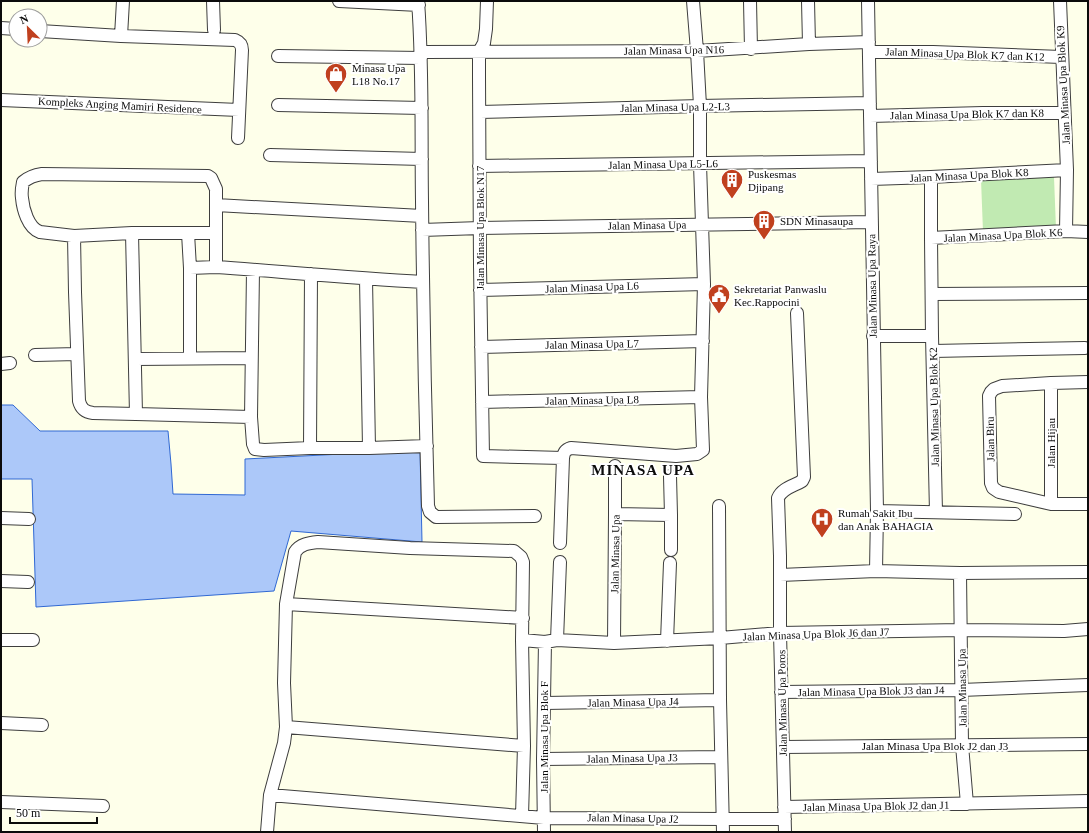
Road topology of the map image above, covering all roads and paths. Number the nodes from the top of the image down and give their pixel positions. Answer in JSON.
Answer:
{"nodes":[{"id":1,"x":123,"y":1,"type":"edge"},
{"id":2,"x":213,"y":1,"type":"edge"},
{"id":3,"x":339,"y":1,"type":"edge"},
{"id":4,"x":487,"y":1,"type":"edge"},
{"id":5,"x":693,"y":1,"type":"edge"},
{"id":6,"x":750,"y":1,"type":"edge"},
{"id":7,"x":808,"y":1,"type":"edge"},
{"id":8,"x":868,"y":1,"type":"edge"},
{"id":9,"x":875,"y":1,"type":"edge"},
{"id":10,"x":1060,"y":1,"type":"edge"},
{"id":11,"x":368,"y":2,"type":"edge"},
{"id":12,"x":418,"y":3,"type":"edge"},
{"id":13,"x":214,"y":30,"type":"dead end"},
{"id":14,"x":48,"y":31,"type":"edge"},
{"id":15,"x":121,"y":36,"type":"junction"},
{"id":16,"x":809,"y":44,"type":"junction"},
{"id":17,"x":869,"y":47,"type":"junction"},
{"id":18,"x":751,"y":49,"type":"junction"},
{"id":19,"x":697,"y":51,"type":"junction"},
{"id":20,"x":479,"y":52,"type":"junction"},
{"id":21,"x":421,"y":55,"type":"junction"},
{"id":22,"x":278,"y":56,"type":"dead end"},
{"id":23,"x":1062,"y":58,"type":"junction"},
{"id":24,"x":1,"y":100,"type":"edge"},
{"id":25,"x":870,"y":103,"type":"junction"},
{"id":26,"x":278,"y":105,"type":"dead end"},
{"id":27,"x":700,"y":106,"type":"junction"},
{"id":28,"x":422,"y":108,"type":"junction"},
{"id":29,"x":239,"y":110,"type":"junction"},
{"id":30,"x":480,"y":112,"type":"junction"},
{"id":31,"x":1064,"y":113,"type":"junction"},
{"id":32,"x":870,"y":116,"type":"junction"},
{"id":33,"x":238,"y":138,"type":"dead end"},
{"id":34,"x":270,"y":155,"type":"dead end"},
{"id":35,"x":422,"y":159,"type":"junction"},
{"id":36,"x":871,"y":161,"type":"junction"},
{"id":37,"x":700,"y":164,"type":"junction"},
{"id":38,"x":479,"y":166,"type":"junction"},
{"id":39,"x":1067,"y":170,"type":"junction"},
{"id":40,"x":931,"y":177,"type":"junction"},
{"id":41,"x":871,"y":179,"type":"junction"},
{"id":42,"x":216,"y":205,"type":"junction"},
{"id":43,"x":422,"y":216,"type":"junction"},
{"id":44,"x":871,"y":222,"type":"junction"},
{"id":45,"x":702,"y":225,"type":"junction"},
{"id":46,"x":480,"y":228,"type":"junction"},
{"id":47,"x":422,"y":230,"type":"junction"},
{"id":48,"x":1066,"y":232,"type":"junction"},
{"id":49,"x":1088,"y":232,"type":"edge"},
{"id":50,"x":132,"y":233,"type":"junction"},
{"id":51,"x":188,"y":234,"type":"junction"},
{"id":52,"x":215,"y":234,"type":"junction"},
{"id":53,"x":74,"y":236,"type":"junction"},
{"id":54,"x":931,"y":238,"type":"junction"},
{"id":55,"x":216,"y":267,"type":"junction"},
{"id":56,"x":190,"y":268,"type":"junction"},
{"id":57,"x":253,"y":270,"type":"junction"},
{"id":58,"x":311,"y":274,"type":"junction"},
{"id":59,"x":366,"y":279,"type":"junction"},
{"id":60,"x":423,"y":282,"type":"junction"},
{"id":61,"x":704,"y":284,"type":"junction"},
{"id":62,"x":480,"y":290,"type":"junction"},
{"id":63,"x":1088,"y":293,"type":"edge"},
{"id":64,"x":932,"y":294,"type":"junction"},
{"id":65,"x":797,"y":313,"type":"dead end"},
{"id":66,"x":873,"y":336,"type":"junction"},
{"id":67,"x":932,"y":336,"type":"junction"},
{"id":68,"x":703,"y":341,"type":"junction"},
{"id":69,"x":481,"y":346,"type":"junction"},
{"id":70,"x":1085,"y":348,"type":"dead end"},
{"id":71,"x":933,"y":351,"type":"junction"},
{"id":72,"x":77,"y":354,"type":"junction"},
{"id":73,"x":35,"y":356,"type":"dead end"},
{"id":74,"x":190,"y":358,"type":"junction"},
{"id":75,"x":251,"y":358,"type":"junction"},
{"id":76,"x":135,"y":359,"type":"junction"},
{"id":77,"x":1088,"y":382,"type":"edge"},
{"id":78,"x":1052,"y":383,"type":"junction"},
{"id":79,"x":702,"y":397,"type":"junction"},
{"id":80,"x":482,"y":402,"type":"junction"},
{"id":81,"x":136,"y":414,"type":"junction"},
{"id":82,"x":251,"y":417,"type":"junction"},
{"id":83,"x":427,"y":446,"type":"junction"},
{"id":84,"x":310,"y":448,"type":"junction"},
{"id":85,"x":368,"y":448,"type":"junction"},
{"id":86,"x":563,"y":458,"type":"junction"},
{"id":87,"x":615,"y":466,"type":"dead end"},
{"id":88,"x":670,"y":476,"type":"dead end"},
{"id":89,"x":1051,"y":504,"type":"junction"},
{"id":90,"x":1088,"y":504,"type":"edge"},
{"id":91,"x":719,"y":506,"type":"dead end"},
{"id":92,"x":877,"y":511,"type":"junction"},
{"id":93,"x":936,"y":512,"type":"junction"},
{"id":94,"x":616,"y":514,"type":"junction"},
{"id":95,"x":1015,"y":514,"type":"dead end"},
{"id":96,"x":666,"y":515,"type":"junction"},
{"id":97,"x":535,"y":516,"type":"dead end"},
{"id":98,"x":1,"y":518,"type":"edge"},
{"id":99,"x":29,"y":519,"type":"dead end"},
{"id":100,"x":560,"y":542,"type":"dead end"},
{"id":101,"x":671,"y":550,"type":"dead end"},
{"id":102,"x":560,"y":562,"type":"dead end"},
{"id":103,"x":670,"y":563,"type":"dead end"},
{"id":104,"x":876,"y":571,"type":"junction"},
{"id":105,"x":1088,"y":572,"type":"edge"},
{"id":106,"x":960,"y":573,"type":"junction"},
{"id":107,"x":780,"y":575,"type":"junction"},
{"id":108,"x":1,"y":581,"type":"edge"},
{"id":109,"x":28,"y":582,"type":"dead end"},
{"id":110,"x":286,"y":604,"type":"junction"},
{"id":111,"x":523,"y":618,"type":"junction"},
{"id":112,"x":1088,"y":629,"type":"edge"},
{"id":113,"x":961,"y":630,"type":"junction"},
{"id":114,"x":780,"y":633,"type":"junction"},
{"id":115,"x":720,"y":638,"type":"junction"},
{"id":116,"x":1,"y":640,"type":"edge"},
{"id":117,"x":33,"y":640,"type":"dead end"},
{"id":118,"x":522,"y":640,"type":"junction"},
{"id":119,"x":557,"y":640,"type":"junction"},
{"id":120,"x":667,"y":641,"type":"junction"},
{"id":121,"x":545,"y":642,"type":"junction"},
{"id":122,"x":614,"y":643,"type":"junction"},
{"id":123,"x":1088,"y":685,"type":"edge"},
{"id":124,"x":961,"y":690,"type":"junction"},
{"id":125,"x":781,"y":692,"type":"junction"},
{"id":126,"x":720,"y":700,"type":"junction"},
{"id":127,"x":545,"y":703,"type":"junction"},
{"id":128,"x":1,"y":723,"type":"edge"},
{"id":129,"x":42,"y":725,"type":"dead end"},
{"id":130,"x":286,"y":727,"type":"junction"},
{"id":131,"x":1088,"y":744,"type":"edge"},
{"id":132,"x":962,"y":745,"type":"junction"},
{"id":133,"x":524,"y":746,"type":"junction"},
{"id":134,"x":783,"y":747,"type":"junction"},
{"id":135,"x":722,"y":757,"type":"junction"},
{"id":136,"x":543,"y":759,"type":"junction"},
{"id":137,"x":270,"y":795,"type":"junction"},
{"id":138,"x":1088,"y":801,"type":"edge"},
{"id":139,"x":1,"y":802,"type":"edge"},
{"id":140,"x":967,"y":804,"type":"junction"},
{"id":141,"x":103,"y":806,"type":"dead end"},
{"id":142,"x":785,"y":813,"type":"junction"},
{"id":143,"x":522,"y":816,"type":"junction"},
{"id":144,"x":544,"y":818,"type":"junction"},
{"id":145,"x":723,"y":819,"type":"junction"},
{"id":146,"x":267,"y":832,"type":"edge"},
{"id":147,"x":544,"y":832,"type":"edge"},
{"id":148,"x":723,"y":832,"type":"edge"},
{"id":149,"x":785,"y":832,"type":"edge"}],
"edges":[{"from":1,"to":15,"type":"street"},
{"from":2,"to":13,"type":"street"},
{"from":3,"to":11,"type":"street"},
{"from":4,"to":20,"type":"street","name":"Jalan Minasa Upa Blok N17"},
{"from":5,"to":19,"type":"street"},
{"from":6,"to":18,"type":"street"},
{"from":7,"to":16,"type":"street"},
{"from":8,"to":9,"type":"street"},
{"from":8,"to":17,"type":"street","name":"Jalan Minasa Upa Raya"},
{"from":10,"to":23,"type":"street","name":"Jalan Minasa Upa Blok K9"},
{"from":11,"to":12,"type":"street"},
{"from":12,"to":21,"type":"street"},
{"from":14,"to":15,"type":"street"},
{"from":15,"to":29,"type":"street"},
{"from":16,"to":17,"type":"street","name":"Jalan Minasa Upa N16"},
{"from":16,"to":18,"type":"street","name":"Jalan Minasa Upa N16"},
{"from":17,"to":23,"type":"street","name":"Jalan Minasa Upa Blok K7 dan K12"},
{"from":17,"to":25,"type":"street","name":"Jalan Minasa Upa Raya"},
{"from":18,"to":19,"type":"street","name":"Jalan Minasa Upa N16"},
{"from":19,"to":20,"type":"street","name":"Jalan Minasa Upa N16"},
{"from":19,"to":27,"type":"street"},
{"from":20,"to":21,"type":"street","name":"Jalan Minasa Upa N16"},
{"from":20,"to":30,"type":"street","name":"Jalan Minasa Upa Blok N17"},
{"from":21,"to":22,"type":"street","name":"Jalan Minasa Upa N16"},
{"from":21,"to":28,"type":"street"},
{"from":23,"to":31,"type":"street","name":"Jalan Minasa Upa Blok K9"},
{"from":24,"to":29,"type":"street","name":"Kompleks Anging Mamiri Residence"},
{"from":25,"to":27,"type":"street","name":"Jalan Minasa Upa L2-L3"},
{"from":25,"to":32,"type":"street","name":"Jalan Minasa Upa Raya"},
{"from":26,"to":28,"type":"street"},
{"from":27,"to":30,"type":"street","name":"Jalan Minasa Upa L2-L3"},
{"from":27,"to":37,"type":"street"},
{"from":28,"to":35,"type":"street"},
{"from":29,"to":33,"type":"street"},
{"from":30,"to":38,"type":"street","name":"Jalan Minasa Upa Blok N17"},
{"from":31,"to":32,"type":"street","name":"Jalan Minasa Upa Blok K7 dan K8"},
{"from":31,"to":39,"type":"street","name":"Jalan Minasa Upa Blok K9"},
{"from":32,"to":36,"type":"street","name":"Jalan Minasa Upa Raya"},
{"from":34,"to":35,"type":"street"},
{"from":35,"to":43,"type":"street"},
{"from":36,"to":37,"type":"street","name":"Jalan Minasa Upa L5-L6"},
{"from":36,"to":41,"type":"street","name":"Jalan Minasa Upa Raya"},
{"from":37,"to":38,"type":"street","name":"Jalan Minasa Upa L5-L6"},
{"from":37,"to":45,"type":"street"},
{"from":38,"to":46,"type":"street","name":"Jalan Minasa Upa Blok N17"},
{"from":39,"to":40,"type":"street","name":"Jalan Minasa Upa Blok K8"},
{"from":39,"to":48,"type":"street","name":"Jalan Minasa Upa Blok K9"},
{"from":40,"to":41,"type":"street","name":"Jalan Minasa Upa Blok K8"},
{"from":40,"to":54,"type":"street","name":"Jalan Minasa Upa Blok K6"},
{"from":41,"to":44,"type":"street","name":"Jalan Minasa Upa Raya"},
{"from":42,"to":43,"type":"street"},
{"from":42,"to":52,"type":"street"},
{"from":42,"to":53,"type":"street"},
{"from":43,"to":47,"type":"street"},
{"from":44,"to":45,"type":"street","name":"Jalan Minasa Upa"},
{"from":44,"to":66,"type":"street","name":"Jalan Minasa Upa Raya"},
{"from":45,"to":46,"type":"street","name":"Jalan Minasa Upa"},
{"from":45,"to":61,"type":"street"},
{"from":46,"to":47,"type":"street","name":"Jalan Minasa Upa"},
{"from":46,"to":62,"type":"street","name":"Jalan Minasa Upa Blok N17"},
{"from":47,"to":60,"type":"street"},
{"from":48,"to":49,"type":"street","name":"Jalan Minasa Upa Blok K6"},
{"from":48,"to":54,"type":"street","name":"Jalan Minasa Upa Blok K6"},
{"from":50,"to":51,"type":"street"},
{"from":50,"to":53,"type":"street"},
{"from":50,"to":76,"type":"street"},
{"from":51,"to":52,"type":"street"},
{"from":51,"to":56,"type":"street"},
{"from":52,"to":55,"type":"street"},
{"from":53,"to":72,"type":"street"},
{"from":54,"to":64,"type":"street"},
{"from":55,"to":56,"type":"street"},
{"from":55,"to":57,"type":"street"},
{"from":56,"to":74,"type":"street"},
{"from":57,"to":58,"type":"street"},
{"from":57,"to":75,"type":"street"},
{"from":58,"to":59,"type":"street"},
{"from":58,"to":84,"type":"street"},
{"from":59,"to":60,"type":"street"},
{"from":59,"to":85,"type":"street"},
{"from":60,"to":83,"type":"street"},
{"from":61,"to":62,"type":"street","name":"Jalan Minasa Upa L6"},
{"from":61,"to":68,"type":"street"},
{"from":62,"to":69,"type":"street","name":"Jalan Minasa Upa Blok N17"},
{"from":63,"to":64,"type":"street"},
{"from":64,"to":67,"type":"street"},
{"from":65,"to":107,"type":"street","name":"Jalan Minasa Upa Poros"},
{"from":66,"to":67,"type":"street","name":"Jalan Minasa Upa Blok K2"},
{"from":66,"to":92,"type":"street","name":"Jalan Minasa Upa Raya"},
{"from":67,"to":71,"type":"street","name":"Jalan Minasa Upa Blok K2"},
{"from":68,"to":69,"type":"street","name":"Jalan Minasa Upa L7"},
{"from":68,"to":79,"type":"street"},
{"from":69,"to":80,"type":"street","name":"Jalan Minasa Upa Blok N17"},
{"from":70,"to":71,"type":"street"},
{"from":71,"to":93,"type":"street","name":"Jalan Minasa Upa Blok K2"},
{"from":72,"to":73,"type":"street"},
{"from":72,"to":81,"type":"street"},
{"from":74,"to":75,"type":"street"},
{"from":74,"to":76,"type":"street"},
{"from":75,"to":82,"type":"street"},
{"from":76,"to":81,"type":"street"},
{"from":77,"to":78,"type":"street","name":"Jalan Biru"},
{"from":78,"to":89,"type":"street","name":"Jalan Hijau"},
{"from":78,"to":89,"type":"street","name":"Jalan Biru"},
{"from":79,"to":80,"type":"street","name":"Jalan Minasa Upa L8"},
{"from":79,"to":86,"type":"street"},
{"from":80,"to":86,"type":"street","name":"Jalan Minasa Upa Blok N17"},
{"from":81,"to":82,"type":"street"},
{"from":82,"to":84,"type":"street"},
{"from":83,"to":85,"type":"street"},
{"from":83,"to":97,"type":"street"},
{"from":84,"to":85,"type":"street"},
{"from":86,"to":100,"type":"street"},
{"from":87,"to":94,"type":"street","name":"Jalan Minasa Upa"},
{"from":88,"to":96,"type":"street"},
{"from":89,"to":90,"type":"street","name":"Jalan Biru"},
{"from":91,"to":115,"type":"street"},
{"from":92,"to":93,"type":"street"},
{"from":92,"to":104,"type":"street","name":"Jalan Minasa Upa Raya"},
{"from":93,"to":95,"type":"street"},
{"from":94,"to":96,"type":"street"},
{"from":94,"to":122,"type":"street","name":"Jalan Minasa Upa"},
{"from":96,"to":101,"type":"street"},
{"from":98,"to":99,"type":"street"},
{"from":102,"to":119,"type":"street"},
{"from":103,"to":120,"type":"street"},
{"from":104,"to":106,"type":"street"},
{"from":104,"to":107,"type":"street"},
{"from":105,"to":106,"type":"street"},
{"from":106,"to":113,"type":"street","name":"Jalan Minasa Upa"},
{"from":107,"to":114,"type":"street","name":"Jalan Minasa Upa Poros"},
{"from":108,"to":109,"type":"street"},
{"from":110,"to":111,"type":"street"},
{"from":110,"to":111,"type":"street"},
{"from":110,"to":130,"type":"street"},
{"from":111,"to":118,"type":"street"},
{"from":112,"to":113,"type":"street","name":"Jalan Minasa Upa Blok J6 dan J7"},
{"from":113,"to":114,"type":"street","name":"Jalan Minasa Upa Blok J6 dan J7"},
{"from":113,"to":124,"type":"street","name":"Jalan Minasa Upa"},
{"from":114,"to":115,"type":"street","name":"Jalan Minasa Upa Blok J6 dan J7"},
{"from":114,"to":125,"type":"street","name":"Jalan Minasa Upa Poros"},
{"from":115,"to":120,"type":"street","name":"Jalan Minasa Upa Blok J6 dan J7"},
{"from":115,"to":126,"type":"street"},
{"from":116,"to":117,"type":"street"},
{"from":118,"to":121,"type":"street","name":"Jalan Minasa Upa Blok J6 dan J7"},
{"from":118,"to":133,"type":"street"},
{"from":119,"to":121,"type":"street","name":"Jalan Minasa Upa Blok J6 dan J7"},
{"from":119,"to":122,"type":"street","name":"Jalan Minasa Upa Blok J6 dan J7"},
{"from":120,"to":122,"type":"street","name":"Jalan Minasa Upa Blok J6 dan J7"},
{"from":121,"to":127,"type":"street","name":"Jalan Minasa Upa Blok F"},
{"from":123,"to":124,"type":"street","name":"Jalan Minasa Upa Blok J3 dan J4"},
{"from":124,"to":125,"type":"street","name":"Jalan Minasa Upa Blok J3 dan J4"},
{"from":124,"to":132,"type":"street","name":"Jalan Minasa Upa"},
{"from":125,"to":134,"type":"street","name":"Jalan Minasa Upa Poros"},
{"from":126,"to":127,"type":"street","name":"Jalan Minasa Upa J4"},
{"from":126,"to":135,"type":"street"},
{"from":127,"to":136,"type":"street","name":"Jalan Minasa Upa Blok F"},
{"from":128,"to":129,"type":"street"},
{"from":130,"to":133,"type":"street"},
{"from":130,"to":137,"type":"street"},
{"from":131,"to":132,"type":"street","name":"Jalan Minasa Upa Blok J2 dan J3"},
{"from":132,"to":134,"type":"street","name":"Jalan Minasa Upa Blok J2 dan J3"},
{"from":132,"to":140,"type":"street","name":"Jalan Minasa Upa"},
{"from":133,"to":143,"type":"street"},
{"from":134,"to":142,"type":"street","name":"Jalan Minasa Upa Poros"},
{"from":135,"to":136,"type":"street","name":"Jalan Minasa Upa J3"},
{"from":135,"to":145,"type":"street"},
{"from":136,"to":144,"type":"street","name":"Jalan Minasa Upa Blok F"},
{"from":137,"to":143,"type":"street","name":"Jalan Minasa Upa J2"},
{"from":137,"to":146,"type":"street"},
{"from":138,"to":140,"type":"street","name":"Jalan Minasa Upa Blok J2 dan J1"},
{"from":139,"to":141,"type":"street"},
{"from":140,"to":142,"type":"street","name":"Jalan Minasa Upa Blok J2 dan J1"},
{"from":142,"to":145,"type":"street","name":"Jalan Minasa Upa Blok J2 dan J1"},
{"from":142,"to":149,"type":"street","name":"Jalan Minasa Upa Poros"},
{"from":143,"to":144,"type":"street","name":"Jalan Minasa Upa J2"},
{"from":144,"to":145,"type":"street","name":"Jalan Minasa Upa J2"},
{"from":144,"to":147,"type":"street","name":"Jalan Minasa Upa Blok F"},
{"from":145,"to":148,"type":"street"}]}
